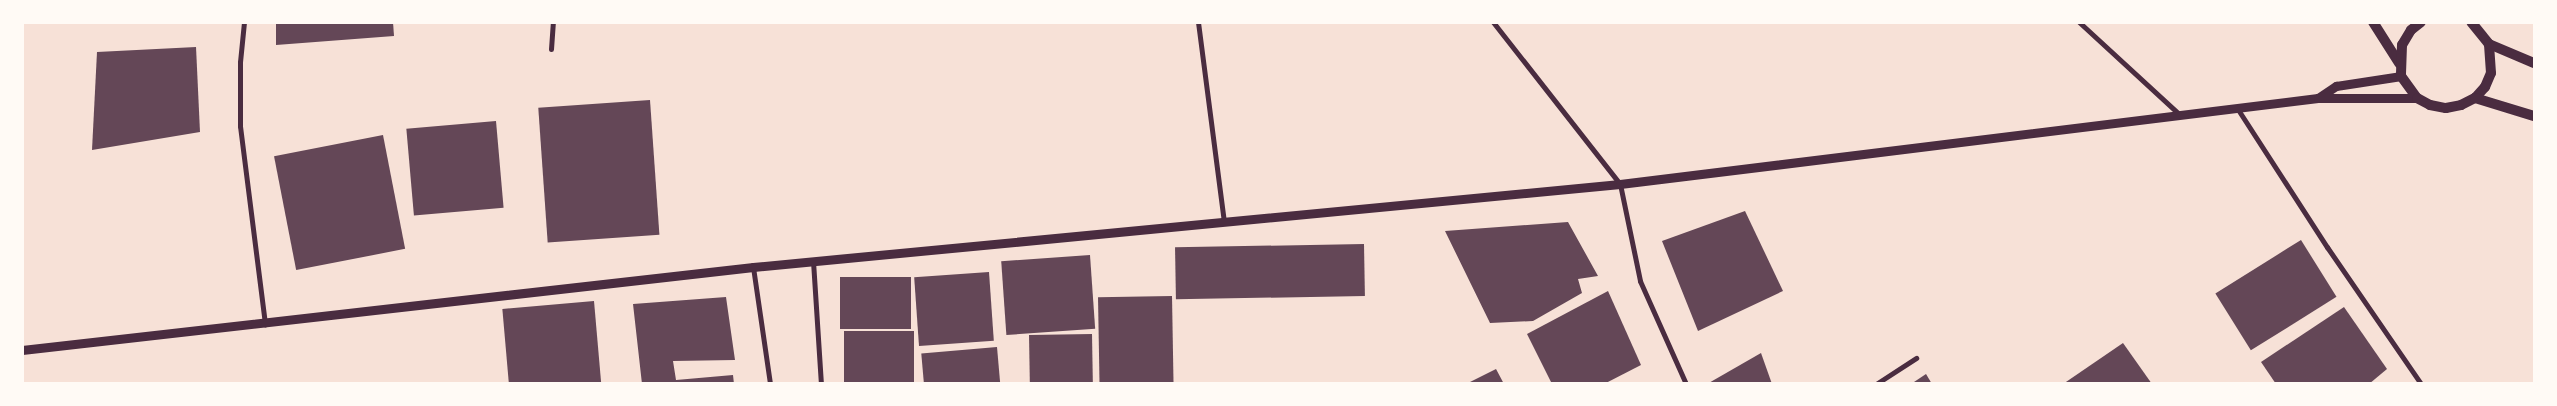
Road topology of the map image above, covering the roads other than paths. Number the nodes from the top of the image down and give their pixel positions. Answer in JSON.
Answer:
{"nodes":[{"id":1,"x":244,"y":22,"type":"edge"},
{"id":2,"x":553,"y":22,"type":"edge"},
{"id":3,"x":1198,"y":22,"type":"edge"},
{"id":4,"x":1493,"y":22,"type":"edge"},
{"id":5,"x":2079,"y":22,"type":"edge"},
{"id":6,"x":2373,"y":22,"type":"edge"},
{"id":7,"x":2421,"y":22,"type":"edge"},
{"id":8,"x":2471,"y":22,"type":"edge"},
{"id":9,"x":2489,"y":44,"type":"junction"},
{"id":10,"x":551,"y":49,"type":"dead end"},
{"id":11,"x":2399,"y":62,"type":"junction"},
{"id":12,"x":2534,"y":63,"type":"edge"},
{"id":13,"x":2401,"y":76,"type":"junction"},
{"id":14,"x":2318,"y":98,"type":"junction"},
{"id":15,"x":2417,"y":98,"type":"junction"},
{"id":16,"x":2475,"y":98,"type":"junction"},
{"id":17,"x":2237,"y":108,"type":"junction"},
{"id":18,"x":2179,"y":115,"type":"junction"},
{"id":19,"x":2534,"y":116,"type":"edge"},
{"id":20,"x":1620,"y":184,"type":"junction"},
{"id":21,"x":1224,"y":222,"type":"junction"},
{"id":22,"x":813,"y":261,"type":"junction"},
{"id":23,"x":753,"y":267,"type":"junction"},
{"id":24,"x":265,"y":325,"type":"junction"},
{"id":25,"x":22,"y":350,"type":"edge"},
{"id":26,"x":1916,"y":358,"type":"dead end"},
{"id":27,"x":770,"y":384,"type":"edge"},
{"id":28,"x":821,"y":384,"type":"edge"},
{"id":29,"x":1686,"y":384,"type":"edge"},
{"id":30,"x":1876,"y":384,"type":"edge"},
{"id":31,"x":2421,"y":384,"type":"edge"}],
"edges":[{"from":1,"to":24,"type":"street"},
{"from":2,"to":10,"type":"street"},
{"from":3,"to":21,"type":"street"},
{"from":4,"to":20,"type":"street"},
{"from":5,"to":18,"type":"street"},
{"from":6,"to":11,"type":"main road"},
{"from":7,"to":11,"type":"main road"},
{"from":8,"to":9,"type":"main road"},
{"from":9,"to":12,"type":"main road"},
{"from":9,"to":16,"type":"main road"},
{"from":11,"to":13,"type":"main road"},
{"from":13,"to":14,"type":"street"},
{"from":13,"to":15,"type":"main road"},
{"from":14,"to":15,"type":"street"},
{"from":14,"to":17,"type":"street"},
{"from":15,"to":16,"type":"main road"},
{"from":16,"to":19,"type":"main road"},
{"from":17,"to":18,"type":"street"},
{"from":17,"to":31,"type":"street"},
{"from":18,"to":20,"type":"street"},
{"from":20,"to":21,"type":"street"},
{"from":20,"to":29,"type":"street"},
{"from":21,"to":22,"type":"street"},
{"from":22,"to":23,"type":"street"},
{"from":22,"to":28,"type":"street"},
{"from":23,"to":24,"type":"street"},
{"from":23,"to":27,"type":"street"},
{"from":24,"to":25,"type":"street"},
{"from":26,"to":30,"type":"street"}]}
